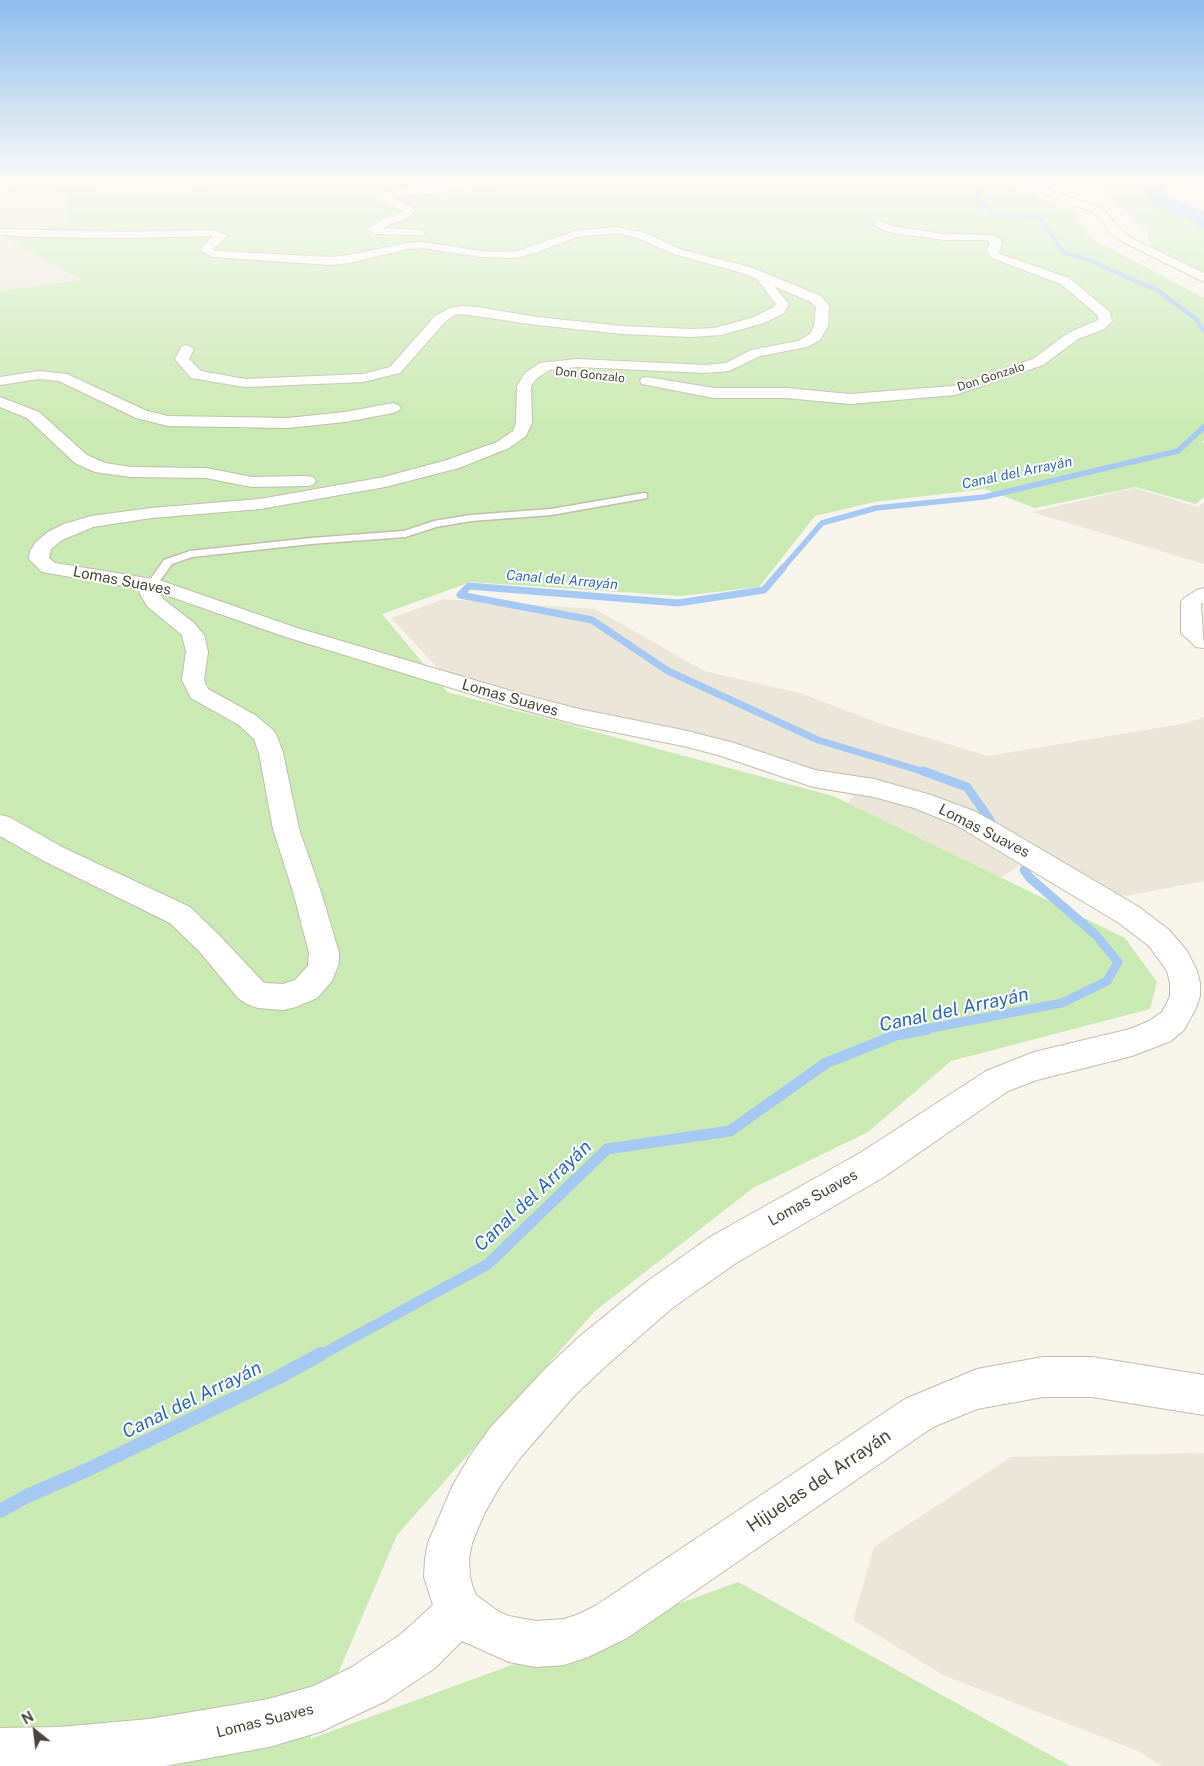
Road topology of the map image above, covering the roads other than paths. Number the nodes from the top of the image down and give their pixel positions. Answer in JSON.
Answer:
{"nodes":[{"id":1,"x":319,"y":260,"type":"edge"},
{"id":2,"x":335,"y":260,"type":"edge"},
{"id":3,"x":711,"y":260,"type":"edge"},
{"id":4,"x":1009,"y":260,"type":"edge"},
{"id":5,"x":1168,"y":260,"type":"edge"},
{"id":6,"x":762,"y":278,"type":"junction"},
{"id":7,"x":1204,"y":278,"type":"edge"},
{"id":8,"x":188,"y":348,"type":"dead end"},
{"id":9,"x":538,"y":370,"type":"junction"},
{"id":10,"x":0,"y":381,"type":"edge"},
{"id":11,"x":0,"y":402,"type":"edge"},
{"id":12,"x":393,"y":408,"type":"dead end"},
{"id":13,"x":385,"y":482,"type":"junction"},
{"id":14,"x":644,"y":496,"type":"dead end"},
{"id":15,"x":152,"y":584,"type":"junction"},
{"id":16,"x":1204,"y":594,"type":"edge"},
{"id":17,"x":1204,"y":642,"type":"edge"},
{"id":18,"x":0,"y":824,"type":"edge"},
{"id":19,"x":1204,"y":1395,"type":"edge"},
{"id":20,"x":460,"y":1611,"type":"junction"},
{"id":21,"x":0,"y":1754,"type":"edge"}],
"edges":[{"from":1,"to":2,"type":"street"},
{"from":3,"to":6,"type":"street"},
{"from":4,"to":9,"type":"street","name":"Don Gonzalo"},
{"from":5,"to":7,"type":"street"},
{"from":6,"to":8,"type":"street"},
{"from":6,"to":9,"type":"street"},
{"from":9,"to":13,"type":"street","name":"Lomas Suaves"},
{"from":10,"to":12,"type":"street"},
{"from":11,"to":13,"type":"street"},
{"from":13,"to":15,"type":"street","name":"Lomas Suaves"},
{"from":14,"to":15,"type":"lane"},
{"from":15,"to":18,"type":"street"},
{"from":15,"to":20,"type":"street","name":"Lomas Suaves"},
{"from":16,"to":17,"type":"street"},
{"from":19,"to":20,"type":"street","name":"Hijuelas del Arrayán"},
{"from":20,"to":21,"type":"street","name":"Lomas Suaves"}]}
